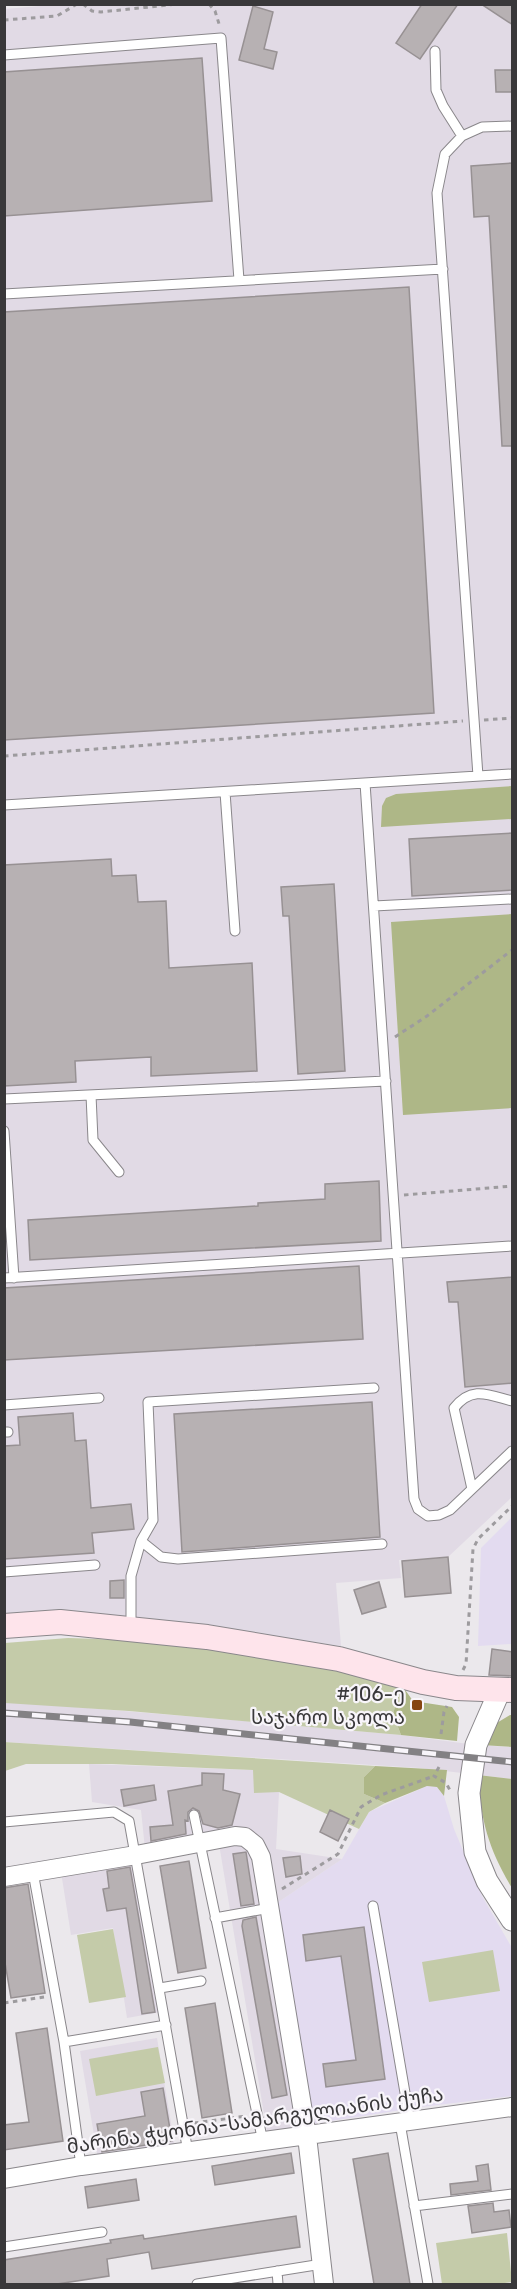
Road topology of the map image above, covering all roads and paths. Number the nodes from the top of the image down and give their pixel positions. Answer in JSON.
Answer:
{"nodes":[{"id":1,"x":77,"y":4,"type":"edge"},
{"id":2,"x":83,"y":4,"type":"edge"},
{"id":3,"x":178,"y":4,"type":"edge"},
{"id":4,"x":209,"y":4,"type":"edge"},
{"id":5,"x":4,"y":20,"type":"edge"},
{"id":6,"x":221,"y":38,"type":"junction"},
{"id":7,"x":435,"y":51,"type":"dead end"},
{"id":8,"x":4,"y":55,"type":"edge"},
{"id":9,"x":513,"y":126,"type":"edge"},
{"id":10,"x":462,"y":136,"type":"junction"},
{"id":11,"x":443,"y":269,"type":"junction"},
{"id":12,"x":239,"y":280,"type":"junction"},
{"id":13,"x":4,"y":294,"type":"edge"},
{"id":14,"x":513,"y":718,"type":"edge"},
{"id":15,"x":474,"y":721,"type":"junction"},
{"id":16,"x":4,"y":756,"type":"edge"},
{"id":17,"x":513,"y":774,"type":"edge"},
{"id":18,"x":478,"y":776,"type":"junction"},
{"id":19,"x":365,"y":783,"type":"junction"},
{"id":20,"x":225,"y":792,"type":"junction"},
{"id":21,"x":4,"y":805,"type":"edge"},
{"id":22,"x":513,"y":899,"type":"edge"},
{"id":23,"x":374,"y":906,"type":"junction"},
{"id":24,"x":235,"y":931,"type":"dead end"},
{"id":25,"x":513,"y":950,"type":"edge"},
{"id":26,"x":383,"y":1045,"type":"junction"},
{"id":27,"x":386,"y":1081,"type":"junction"},
{"id":28,"x":91,"y":1095,"type":"junction"},
{"id":29,"x":4,"y":1099,"type":"edge"},
{"id":30,"x":4,"y":1131,"type":"edge"},
{"id":31,"x":119,"y":1172,"type":"dead end"},
{"id":32,"x":513,"y":1186,"type":"edge"},
{"id":33,"x":393,"y":1196,"type":"junction"},
{"id":34,"x":513,"y":1246,"type":"edge"},
{"id":35,"x":397,"y":1253,"type":"junction"},
{"id":36,"x":9,"y":1278,"type":"edge"},
{"id":37,"x":374,"y":1388,"type":"dead end"},
{"id":38,"x":99,"y":1398,"type":"dead end"},
{"id":39,"x":513,"y":1401,"type":"edge"},
{"id":40,"x":4,"y":1405,"type":"edge"},
{"id":41,"x":513,"y":1451,"type":"edge"},
{"id":42,"x":472,"y":1489,"type":"junction"},
{"id":43,"x":513,"y":1506,"type":"edge"},
{"id":44,"x":141,"y":1541,"type":"junction"},
{"id":45,"x":382,"y":1544,"type":"dead end"},
{"id":46,"x":95,"y":1565,"type":"dead end"},
{"id":47,"x":4,"y":1572,"type":"edge"},
{"id":48,"x":4,"y":1626,"type":"edge"},
{"id":49,"x":131,"y":1629,"type":"junction"},
{"id":50,"x":456,"y":1688,"type":"junction"},
{"id":51,"x":506,"y":1690,"type":"edge"},
{"id":52,"x":441,"y":1734,"type":"dead end"},
{"id":53,"x":434,"y":1776,"type":"dead end"},
{"id":54,"x":194,"y":1815,"type":"dead end"},
{"id":55,"x":4,"y":1822,"type":"edge"},
{"id":56,"x":199,"y":1844,"type":"junction"},
{"id":57,"x":136,"y":1855,"type":"junction"},
{"id":58,"x":33,"y":1872,"type":"junction"},
{"id":59,"x":4,"y":1877,"type":"edge"},
{"id":60,"x":269,"y":1903,"type":"junction"},
{"id":61,"x":373,"y":1906,"type":"dead end"},
{"id":62,"x":215,"y":1918,"type":"junction"},
{"id":63,"x":513,"y":1920,"type":"edge"},
{"id":64,"x":201,"y":1981,"type":"dead end"},
{"id":65,"x":160,"y":1988,"type":"junction"},
{"id":66,"x":55,"y":1995,"type":"junction"},
{"id":67,"x":4,"y":2003,"type":"edge"},
{"id":68,"x":166,"y":2025,"type":"junction"},
{"id":69,"x":64,"y":2042,"type":"junction"},
{"id":70,"x":513,"y":2107,"type":"edge"},
{"id":71,"x":257,"y":2114,"type":"junction"},
{"id":72,"x":405,"y":2122,"type":"junction"},
{"id":73,"x":183,"y":2125,"type":"junction"},
{"id":74,"x":308,"y":2136,"type":"junction"},
{"id":75,"x":263,"y":2142,"type":"junction"},
{"id":76,"x":188,"y":2152,"type":"junction"},
{"id":77,"x":81,"y":2166,"type":"junction"},
{"id":78,"x":4,"y":2179,"type":"edge"},
{"id":79,"x":513,"y":2194,"type":"edge"},
{"id":80,"x":414,"y":2206,"type":"junction"},
{"id":81,"x":102,"y":2232,"type":"dead end"},
{"id":82,"x":4,"y":2247,"type":"edge"},
{"id":83,"x":322,"y":2264,"type":"junction"},
{"id":84,"x":277,"y":2271,"type":"junction"},
{"id":85,"x":197,"y":2284,"type":"edge"},
{"id":86,"x":278,"y":2284,"type":"edge"},
{"id":87,"x":324,"y":2284,"type":"edge"},
{"id":88,"x":428,"y":2284,"type":"edge"}],
"edges":[{"from":1,"to":5,"type":"path"},
{"from":2,"to":3,"type":"path"},
{"from":4,"to":6,"type":"path"},
{"from":6,"to":8,"type":"lane"},
{"from":6,"to":12,"type":"lane"},
{"from":7,"to":10,"type":"lane"},
{"from":9,"to":10,"type":"lane"},
{"from":10,"to":11,"type":"lane"},
{"from":11,"to":12,"type":"lane"},
{"from":11,"to":15,"type":"lane"},
{"from":12,"to":13,"type":"lane"},
{"from":14,"to":15,"type":"path"},
{"from":15,"to":16,"type":"path"},
{"from":15,"to":18,"type":"lane"},
{"from":17,"to":18,"type":"lane"},
{"from":18,"to":19,"type":"lane"},
{"from":19,"to":20,"type":"lane"},
{"from":19,"to":23,"type":"lane"},
{"from":20,"to":21,"type":"lane"},
{"from":20,"to":24,"type":"lane"},
{"from":22,"to":23,"type":"lane"},
{"from":23,"to":26,"type":"lane"},
{"from":25,"to":26,"type":"path"},
{"from":26,"to":27,"type":"lane"},
{"from":27,"to":28,"type":"lane"},
{"from":27,"to":33,"type":"lane"},
{"from":28,"to":29,"type":"lane"},
{"from":28,"to":31,"type":"lane"},
{"from":30,"to":36,"type":"lane"},
{"from":32,"to":33,"type":"path"},
{"from":33,"to":35,"type":"lane"},
{"from":34,"to":35,"type":"lane"},
{"from":35,"to":36,"type":"lane"},
{"from":35,"to":42,"type":"lane"},
{"from":37,"to":44,"type":"lane"},
{"from":38,"to":40,"type":"lane"},
{"from":39,"to":42,"type":"lane"},
{"from":41,"to":42,"type":"lane"},
{"from":43,"to":50,"type":"path"},
{"from":44,"to":45,"type":"lane"},
{"from":44,"to":49,"type":"lane"},
{"from":46,"to":47,"type":"lane"},
{"from":48,"to":49,"type":"main road"},
{"from":49,"to":50,"type":"main road"},
{"from":50,"to":51,"type":"main road"},
{"from":50,"to":52,"type":"path"},
{"from":51,"to":63,"type":"street"},
{"from":53,"to":60,"type":"path"},
{"from":54,"to":56,"type":"lane"},
{"from":55,"to":57,"type":"lane"},
{"from":56,"to":57,"type":"street"},
{"from":56,"to":60,"type":"street"},
{"from":56,"to":62,"type":"lane"},
{"from":57,"to":58,"type":"street"},
{"from":57,"to":65,"type":"lane"},
{"from":58,"to":59,"type":"street"},
{"from":58,"to":66,"type":"lane"},
{"from":60,"to":62,"type":"lane"},
{"from":60,"to":74,"type":"street"},
{"from":61,"to":72,"type":"lane"},
{"from":62,"to":71,"type":"lane"},
{"from":64,"to":65,"type":"lane"},
{"from":65,"to":68,"type":"lane"},
{"from":66,"to":67,"type":"path"},
{"from":66,"to":69,"type":"lane"},
{"from":68,"to":69,"type":"lane"},
{"from":68,"to":73,"type":"lane"},
{"from":69,"to":77,"type":"lane"},
{"from":70,"to":72,"type":"street","name":"მარინა ჭყონია-სამარგულიანის ქუჩა"},
{"from":71,"to":73,"type":"path"},
{"from":71,"to":75,"type":"lane"},
{"from":72,"to":74,"type":"street","name":"მარინა ჭყონია-სამარგულიანის ქუჩა"},
{"from":72,"to":80,"type":"lane"},
{"from":73,"to":76,"type":"lane"},
{"from":74,"to":75,"type":"street","name":"მარინა ჭყონია-სამარგულიანის ქუჩა"},
{"from":74,"to":83,"type":"street"},
{"from":75,"to":76,"type":"street","name":"მარინა ჭყონია-სამარგულიანის ქუჩა"},
{"from":76,"to":77,"type":"street","name":"მარინა ჭყონია-სამარგულიანის ქუჩა"},
{"from":77,"to":78,"type":"street","name":"მარინა ჭყონია-სამარგულიანის ქუჩა"},
{"from":79,"to":80,"type":"lane"},
{"from":80,"to":88,"type":"lane"},
{"from":81,"to":82,"type":"lane"},
{"from":83,"to":84,"type":"lane"},
{"from":83,"to":87,"type":"street"},
{"from":84,"to":85,"type":"lane"},
{"from":84,"to":86,"type":"lane"}]}
